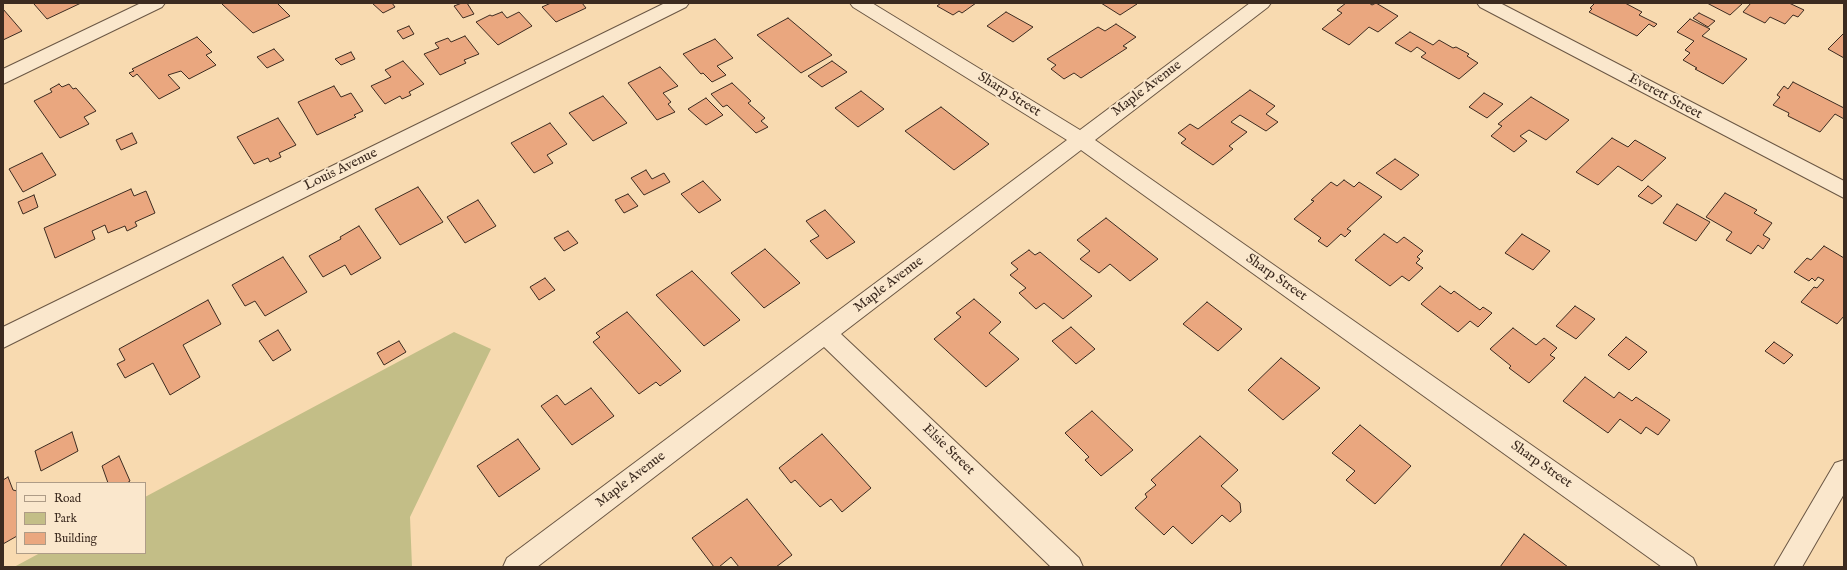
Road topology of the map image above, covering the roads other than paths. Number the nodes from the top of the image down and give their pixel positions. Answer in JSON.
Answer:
{"nodes":[{"id":1,"x":156,"y":3,"type":"edge"},
{"id":2,"x":680,"y":3,"type":"edge"},
{"id":3,"x":859,"y":3,"type":"edge"},
{"id":4,"x":1262,"y":3,"type":"edge"},
{"id":5,"x":1486,"y":3,"type":"edge"},
{"id":6,"x":3,"y":77,"type":"edge"},
{"id":7,"x":1080,"y":139,"type":"junction"},
{"id":8,"x":1844,"y":190,"type":"edge"},
{"id":9,"x":825,"y":334,"type":"junction"},
{"id":10,"x":3,"y":338,"type":"edge"},
{"id":11,"x":1844,"y":471,"type":"edge"},
{"id":12,"x":516,"y":567,"type":"edge"},
{"id":13,"x":1070,"y":567,"type":"edge"},
{"id":14,"x":1684,"y":567,"type":"edge"},
{"id":15,"x":1787,"y":567,"type":"edge"}],
"edges":[{"from":1,"to":6,"type":"street"},
{"from":2,"to":10,"type":"street","name":"Louis Avenue"},
{"from":3,"to":7,"type":"street","name":"Sharp Street"},
{"from":4,"to":7,"type":"street","name":"Maple Avenue"},
{"from":5,"to":8,"type":"street","name":"Everett Street"},
{"from":7,"to":9,"type":"street","name":"Maple Avenue"},
{"from":7,"to":14,"type":"street","name":"Sharp Street"},
{"from":9,"to":12,"type":"street","name":"Maple Avenue"},
{"from":9,"to":13,"type":"street","name":"Elsie Street"},
{"from":11,"to":15,"type":"street"}]}
